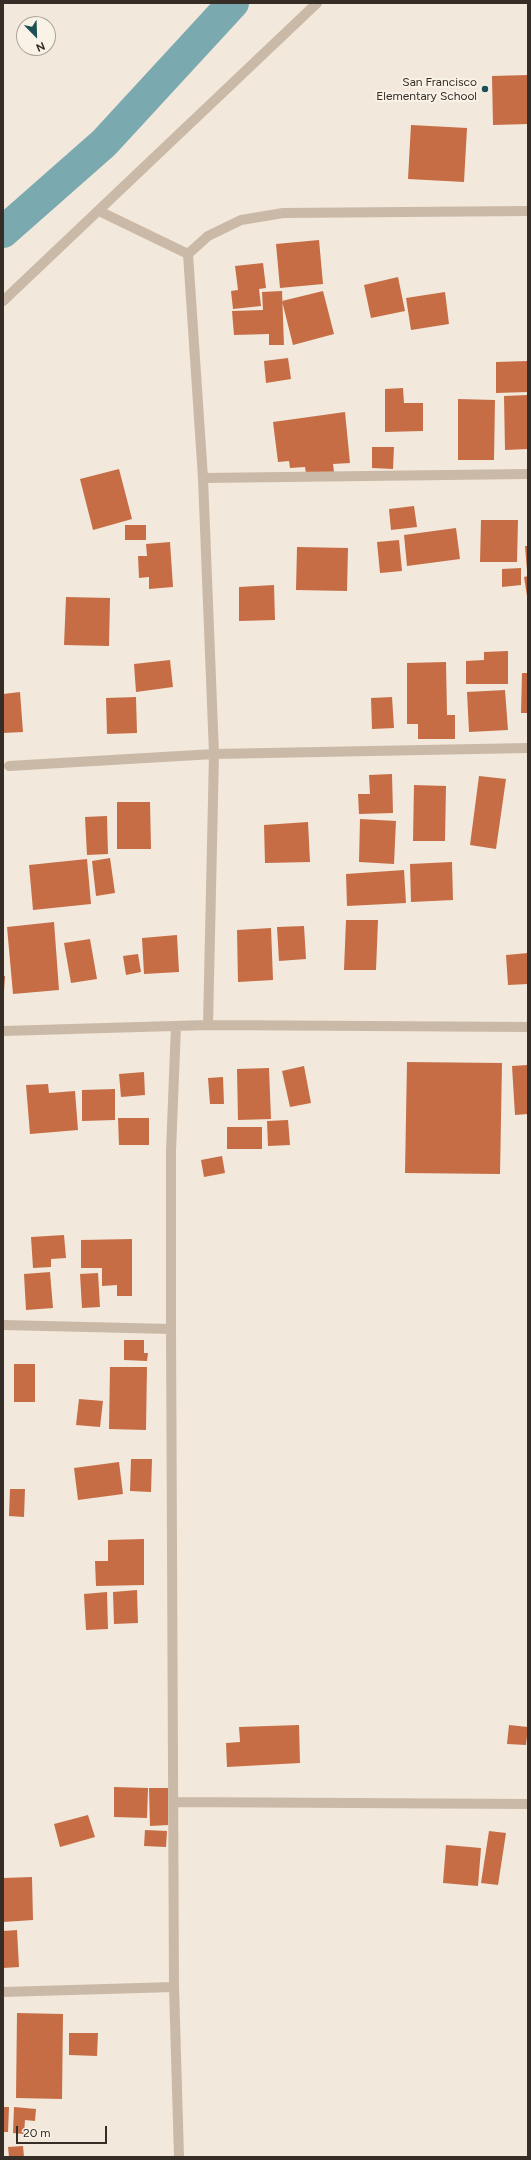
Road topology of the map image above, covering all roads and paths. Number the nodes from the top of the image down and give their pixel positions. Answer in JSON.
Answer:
{"nodes":[{"id":1,"x":317,"y":3,"type":"edge"},
{"id":2,"x":99,"y":211,"type":"junction"},
{"id":3,"x":528,"y":211,"type":"edge"},
{"id":4,"x":188,"y":254,"type":"junction"},
{"id":5,"x":3,"y":301,"type":"edge"},
{"id":6,"x":528,"y":474,"type":"edge"},
{"id":7,"x":203,"y":478,"type":"junction"},
{"id":8,"x":528,"y":748,"type":"edge"},
{"id":9,"x":214,"y":754,"type":"junction"},
{"id":10,"x":10,"y":766,"type":"dead end"},
{"id":11,"x":208,"y":1025,"type":"junction"},
{"id":12,"x":176,"y":1026,"type":"junction"},
{"id":13,"x":528,"y":1027,"type":"edge"},
{"id":14,"x":3,"y":1031,"type":"edge"},
{"id":15,"x":3,"y":1325,"type":"edge"},
{"id":16,"x":171,"y":1329,"type":"junction"},
{"id":17,"x":174,"y":1802,"type":"junction"},
{"id":18,"x":528,"y":1804,"type":"edge"},
{"id":19,"x":174,"y":1987,"type":"junction"},
{"id":20,"x":3,"y":1992,"type":"edge"},
{"id":21,"x":179,"y":2157,"type":"edge"}],
"edges":[{"from":1,"to":2,"type":"street"},
{"from":2,"to":4,"type":"street"},
{"from":2,"to":5,"type":"street"},
{"from":3,"to":4,"type":"street"},
{"from":4,"to":7,"type":"street"},
{"from":6,"to":7,"type":"street"},
{"from":7,"to":9,"type":"street"},
{"from":8,"to":9,"type":"street"},
{"from":9,"to":10,"type":"street"},
{"from":9,"to":11,"type":"street"},
{"from":11,"to":12,"type":"street"},
{"from":11,"to":13,"type":"street"},
{"from":12,"to":14,"type":"street"},
{"from":12,"to":16,"type":"street"},
{"from":15,"to":16,"type":"street"},
{"from":16,"to":17,"type":"street"},
{"from":17,"to":18,"type":"street"},
{"from":17,"to":19,"type":"street"},
{"from":19,"to":20,"type":"street"},
{"from":19,"to":21,"type":"street"}]}
